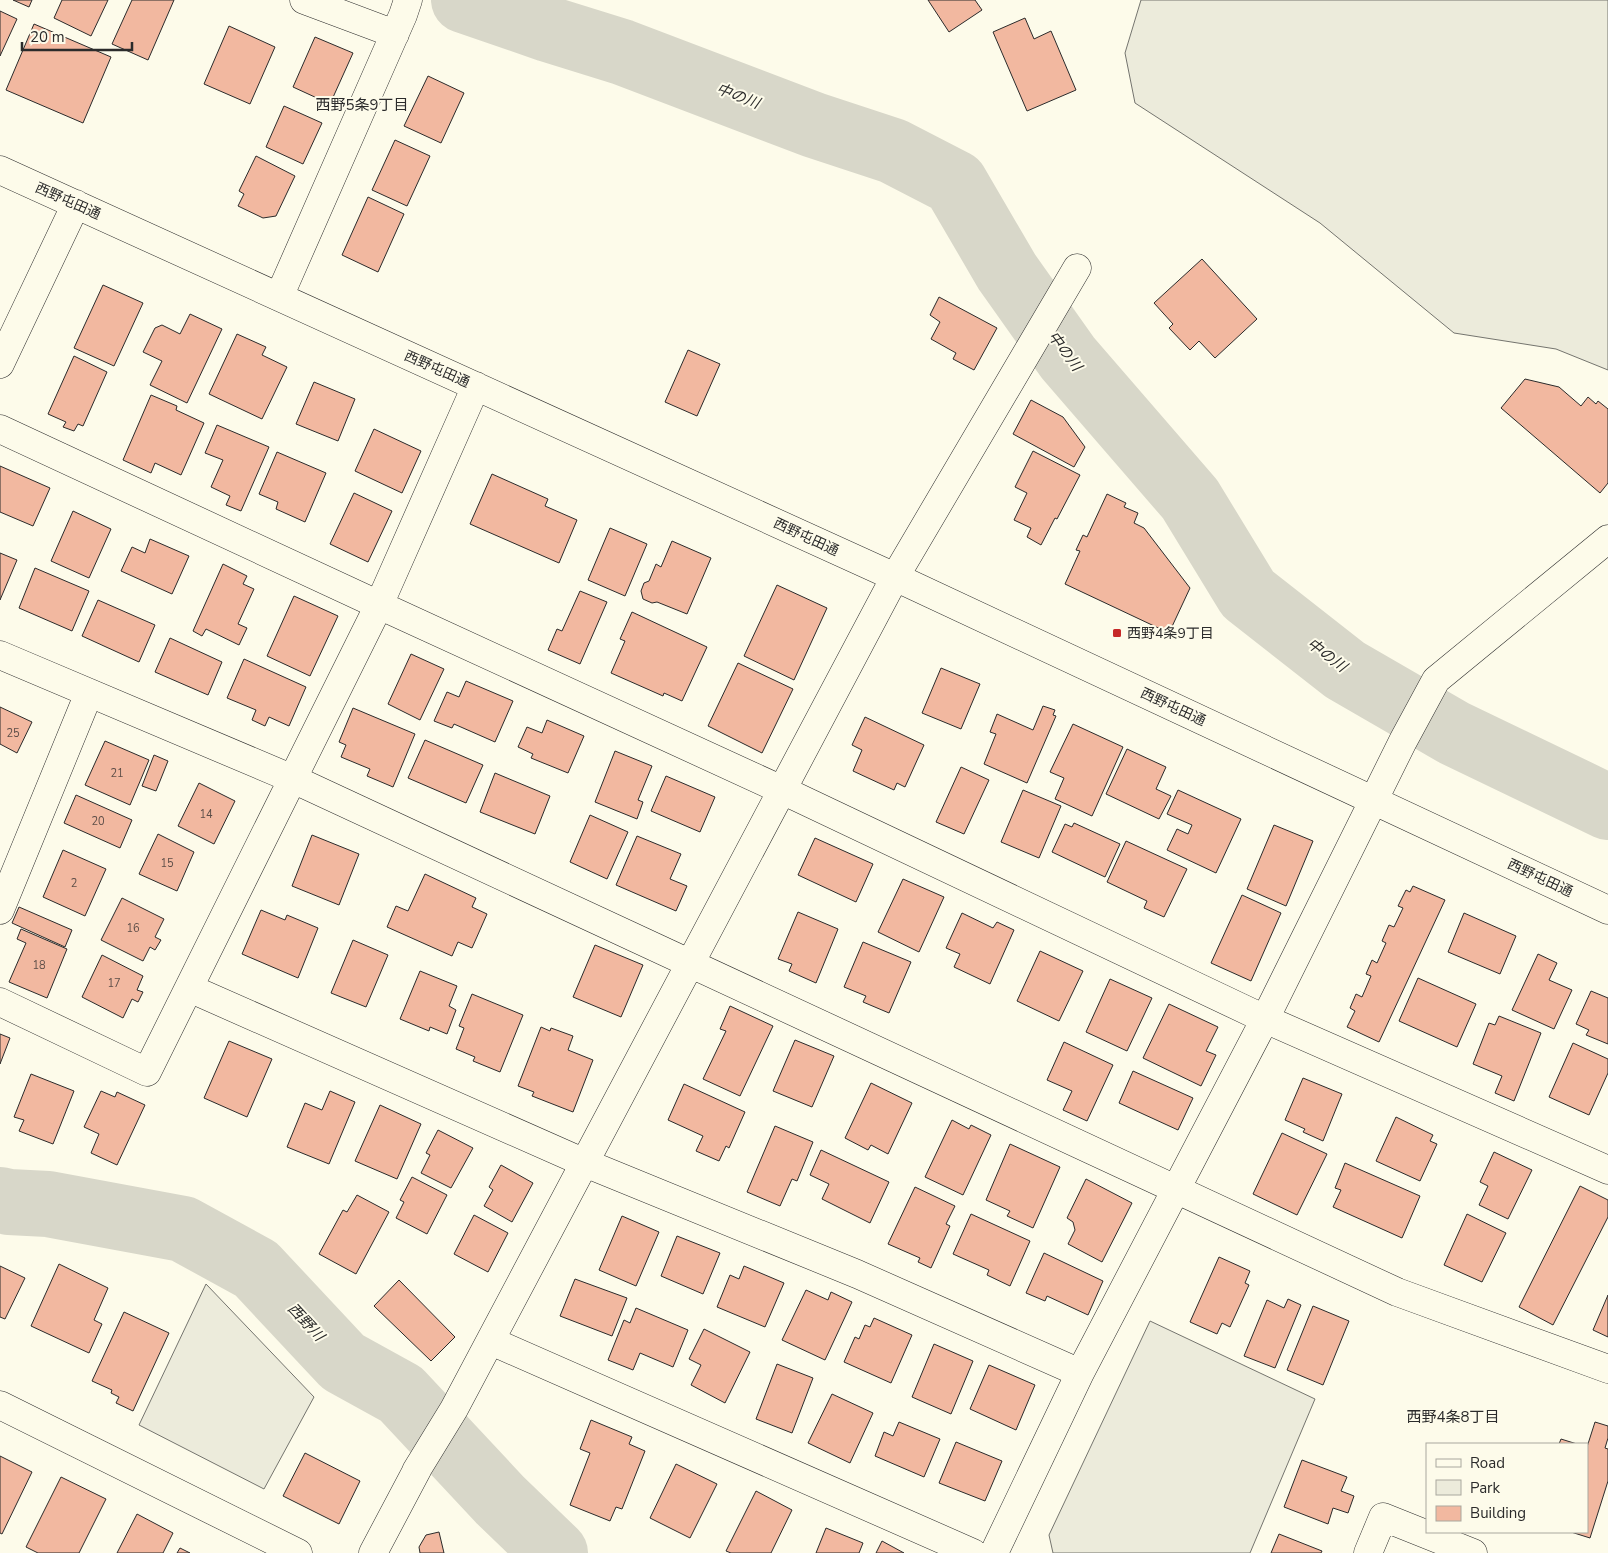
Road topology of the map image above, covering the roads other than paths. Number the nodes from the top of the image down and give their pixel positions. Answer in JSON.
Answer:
{"nodes":[{"id":1,"x":304,"y":0,"type":"edge"},
{"id":2,"x":402,"y":16,"type":"edge"},
{"id":3,"x":0,"y":170,"type":"edge"},
{"id":4,"x":76,"y":204,"type":"junction"},
{"id":5,"x":1076,"y":268,"type":"dead end"},
{"id":6,"x":279,"y":297,"type":"junction"},
{"id":7,"x":0,"y":364,"type":"edge"},
{"id":8,"x":476,"y":386,"type":"junction"},
{"id":9,"x":0,"y":429,"type":"edge"},
{"id":10,"x":1608,"y":539,"type":"edge"},
{"id":11,"x":895,"y":578,"type":"junction"},
{"id":12,"x":379,"y":605,"type":"junction"},
{"id":13,"x":0,"y":655,"type":"edge"},
{"id":14,"x":90,"y":693,"type":"junction"},
{"id":15,"x":293,"y":779,"type":"junction"},
{"id":16,"x":782,"y":790,"type":"junction"},
{"id":17,"x":1374,"y":801,"type":"junction"},
{"id":18,"x":0,"y":910,"type":"edge"},
{"id":19,"x":1608,"y":910,"type":"edge"},
{"id":20,"x":690,"y":964,"type":"junction"},
{"id":21,"x":189,"y":988,"type":"junction"},
{"id":22,"x":0,"y":1002,"type":"edge"},
{"id":23,"x":1265,"y":1019,"type":"junction"},
{"id":24,"x":585,"y":1163,"type":"junction"},
{"id":25,"x":1608,"y":1170,"type":"edge"},
{"id":26,"x":1175,"y":1190,"type":"junction"},
{"id":27,"x":491,"y":1341,"type":"junction"},
{"id":28,"x":1608,"y":1369,"type":"edge"},
{"id":29,"x":1080,"y":1373,"type":"junction"},
{"id":30,"x":0,"y":1406,"type":"edge"},
{"id":31,"x":298,"y":1553,"type":"edge"},
{"id":32,"x":373,"y":1553,"type":"edge"},
{"id":33,"x":973,"y":1553,"type":"edge"},
{"id":34,"x":994,"y":1553,"type":"edge"},
{"id":35,"x":1368,"y":1553,"type":"edge"},
{"id":36,"x":1473,"y":1553,"type":"edge"}],
"edges":[{"from":1,"to":2,"type":"street"},
{"from":2,"to":6,"type":"street"},
{"from":3,"to":4,"type":"street","name":"西野屯田通"},
{"from":4,"to":6,"type":"street","name":"西野屯田通"},
{"from":4,"to":7,"type":"street"},
{"from":5,"to":11,"type":"street"},
{"from":6,"to":8,"type":"street","name":"西野屯田通"},
{"from":8,"to":11,"type":"street","name":"西野屯田通"},
{"from":8,"to":12,"type":"street"},
{"from":9,"to":12,"type":"street"},
{"from":10,"to":17,"type":"street"},
{"from":11,"to":16,"type":"street"},
{"from":11,"to":17,"type":"street","name":"西野屯田通"},
{"from":12,"to":15,"type":"street"},
{"from":12,"to":16,"type":"street"},
{"from":13,"to":14,"type":"street"},
{"from":14,"to":15,"type":"street"},
{"from":14,"to":18,"type":"street"},
{"from":15,"to":20,"type":"street"},
{"from":15,"to":21,"type":"street"},
{"from":16,"to":20,"type":"street"},
{"from":16,"to":23,"type":"street"},
{"from":17,"to":19,"type":"street","name":"西野屯田通"},
{"from":17,"to":23,"type":"street"},
{"from":20,"to":24,"type":"street"},
{"from":20,"to":26,"type":"street"},
{"from":21,"to":22,"type":"street"},
{"from":21,"to":24,"type":"street"},
{"from":23,"to":25,"type":"street"},
{"from":23,"to":26,"type":"street"},
{"from":24,"to":27,"type":"street"},
{"from":24,"to":29,"type":"street"},
{"from":26,"to":28,"type":"street"},
{"from":26,"to":29,"type":"street"},
{"from":27,"to":32,"type":"street"},
{"from":27,"to":33,"type":"street"},
{"from":29,"to":34,"type":"street"},
{"from":30,"to":31,"type":"street"},
{"from":35,"to":36,"type":"street"}]}
